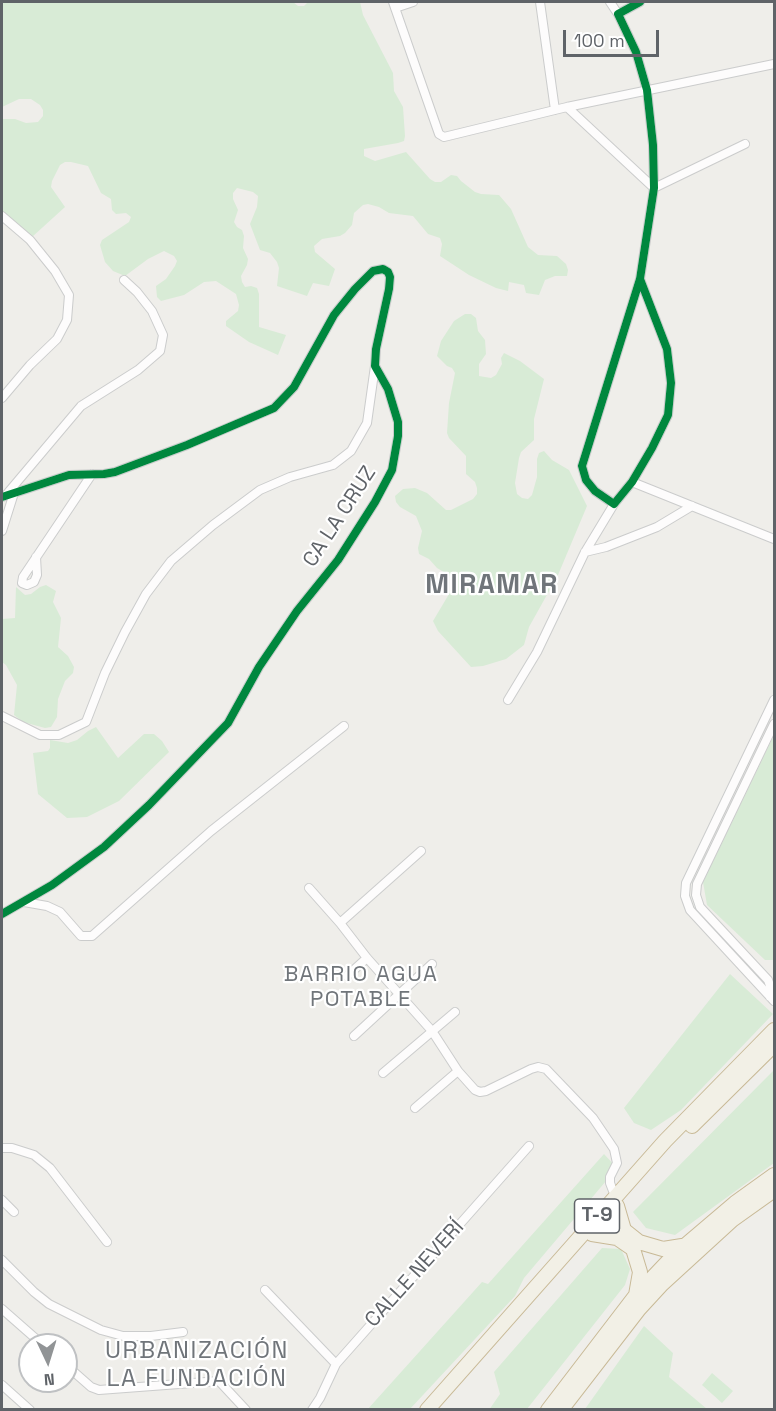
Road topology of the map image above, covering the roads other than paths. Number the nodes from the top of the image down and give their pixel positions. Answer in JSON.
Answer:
{"nodes":[{"id":1,"x":413,"y":2,"type":"edge"},
{"id":2,"x":540,"y":2,"type":"edge"},
{"id":3,"x":610,"y":2,"type":"edge"},
{"id":4,"x":640,"y":2,"type":"edge"},
{"id":5,"x":394,"y":5,"type":"edge"},
{"id":6,"x":618,"y":14,"type":"junction"},
{"id":7,"x":774,"y":64,"type":"edge"},
{"id":8,"x":647,"y":90,"type":"junction"},
{"id":9,"x":567,"y":107,"type":"junction"},
{"id":10,"x":555,"y":110,"type":"junction"},
{"id":11,"x":745,"y":144,"type":"dead end"},
{"id":12,"x":654,"y":188,"type":"junction"},
{"id":13,"x":2,"y":216,"type":"edge"},
{"id":14,"x":640,"y":279,"type":"junction"},
{"id":15,"x":124,"y":280,"type":"dead end"},
{"id":16,"x":375,"y":366,"type":"junction"},
{"id":17,"x":2,"y":398,"type":"edge"},
{"id":18,"x":92,"y":474,"type":"junction"},
{"id":19,"x":632,"y":482,"type":"junction"},
{"id":20,"x":14,"y":493,"type":"junction"},
{"id":21,"x":3,"y":496,"type":"edge"},
{"id":22,"x":614,"y":504,"type":"junction"},
{"id":23,"x":692,"y":506,"type":"junction"},
{"id":24,"x":2,"y":531,"type":"edge"},
{"id":25,"x":774,"y":539,"type":"edge"},
{"id":26,"x":585,"y":552,"type":"junction"},
{"id":27,"x":36,"y":557,"type":"dead end"},
{"id":28,"x":508,"y":700,"type":"dead end"},
{"id":29,"x":774,"y":700,"type":"edge"},
{"id":30,"x":2,"y":716,"type":"edge"},
{"id":31,"x":774,"y":724,"type":"edge"},
{"id":32,"x":344,"y":726,"type":"dead end"},
{"id":33,"x":422,"y":851,"type":"dead end"},
{"id":34,"x":309,"y":888,"type":"dead end"},
{"id":35,"x":24,"y":902,"type":"junction"},
{"id":36,"x":2,"y":914,"type":"edge"},
{"id":37,"x":340,"y":923,"type":"junction"},
{"id":38,"x":367,"y":958,"type":"junction"},
{"id":39,"x":432,"y":964,"type":"dead end"},
{"id":40,"x":347,"y":976,"type":"dead end"},
{"id":41,"x":400,"y":994,"type":"junction"},
{"id":42,"x":772,"y":999,"type":"edge"},
{"id":43,"x":455,"y":1012,"type":"dead end"},
{"id":44,"x":774,"y":1030,"type":"edge"},
{"id":45,"x":432,"y":1032,"type":"junction"},
{"id":46,"x":354,"y":1036,"type":"dead end"},
{"id":47,"x":774,"y":1045,"type":"edge"},
{"id":48,"x":458,"y":1071,"type":"junction"},
{"id":49,"x":383,"y":1073,"type":"dead end"},
{"id":50,"x":416,"y":1108,"type":"dead end"},
{"id":51,"x":529,"y":1146,"type":"dead end"},
{"id":52,"x":2,"y":1148,"type":"edge"},
{"id":53,"x":774,"y":1175,"type":"edge"},
{"id":54,"x":774,"y":1190,"type":"edge"},
{"id":55,"x":2,"y":1200,"type":"edge"},
{"id":56,"x":616,"y":1201,"type":"junction"},
{"id":57,"x":14,"y":1212,"type":"dead end"},
{"id":58,"x":592,"y":1234,"type":"junction"},
{"id":59,"x":107,"y":1242,"type":"dead end"},
{"id":60,"x":684,"y":1246,"type":"junction"},
{"id":61,"x":2,"y":1260,"type":"edge"},
{"id":62,"x":265,"y":1290,"type":"dead end"},
{"id":63,"x":636,"y":1295,"type":"junction"},
{"id":64,"x":2,"y":1309,"type":"edge"},
{"id":65,"x":183,"y":1332,"type":"dead end"},
{"id":66,"x":29,"y":1333,"type":"edge"},
{"id":67,"x":336,"y":1365,"type":"junction"},
{"id":68,"x":78,"y":1376,"type":"edge"},
{"id":69,"x":2,"y":1385,"type":"edge"},
{"id":70,"x":30,"y":1410,"type":"edge"},
{"id":71,"x":246,"y":1410,"type":"edge"},
{"id":72,"x":312,"y":1410,"type":"edge"},
{"id":73,"x":427,"y":1410,"type":"edge"},
{"id":74,"x":439,"y":1410,"type":"edge"},
{"id":75,"x":548,"y":1410,"type":"edge"},
{"id":76,"x":561,"y":1410,"type":"edge"}],
"edges":[{"from":1,"to":5,"type":"street"},
{"from":2,"to":10,"type":"street"},
{"from":3,"to":6,"type":"street"},
{"from":4,"to":6,"type":"street"},
{"from":5,"to":10,"type":"street"},
{"from":6,"to":8,"type":"street"},
{"from":7,"to":8,"type":"street"},
{"from":8,"to":9,"type":"street"},
{"from":8,"to":12,"type":"street"},
{"from":9,"to":10,"type":"street"},
{"from":9,"to":12,"type":"street"},
{"from":11,"to":12,"type":"street"},
{"from":12,"to":14,"type":"street"},
{"from":13,"to":17,"type":"street"},
{"from":14,"to":19,"type":"street"},
{"from":14,"to":22,"type":"street"},
{"from":15,"to":21,"type":"street"},
{"from":16,"to":18,"type":"street"},
{"from":16,"to":30,"type":"street"},
{"from":16,"to":35,"type":"street","name":"CA LA CRUZ"},
{"from":18,"to":20,"type":"street"},
{"from":18,"to":27,"type":"street"},
{"from":19,"to":22,"type":"street"},
{"from":19,"to":23,"type":"street"},
{"from":20,"to":21,"type":"street"},
{"from":20,"to":24,"type":"street"},
{"from":22,"to":26,"type":"street"},
{"from":23,"to":25,"type":"street"},
{"from":23,"to":26,"type":"street"},
{"from":26,"to":28,"type":"street"},
{"from":29,"to":42,"type":"street"},
{"from":31,"to":42,"type":"street"},
{"from":32,"to":35,"type":"street"},
{"from":33,"to":37,"type":"street"},
{"from":34,"to":37,"type":"street"},
{"from":35,"to":36,"type":"street","name":"CA LA CRUZ"},
{"from":37,"to":38,"type":"street"},
{"from":38,"to":40,"type":"street"},
{"from":38,"to":41,"type":"street"},
{"from":39,"to":41,"type":"street"},
{"from":41,"to":45,"type":"street"},
{"from":41,"to":46,"type":"street"},
{"from":43,"to":45,"type":"street"},
{"from":44,"to":56,"type":"highway","number":"T-9"},
{"from":45,"to":48,"type":"street"},
{"from":45,"to":49,"type":"street"},
{"from":47,"to":56,"type":"highway","number":"T-9"},
{"from":48,"to":50,"type":"street"},
{"from":48,"to":56,"type":"street"},
{"from":51,"to":67,"type":"street","name":"CALLE NEVERÍ"},
{"from":52,"to":59,"type":"street"},
{"from":53,"to":60,"type":"highway"},
{"from":54,"to":76,"type":"highway"},
{"from":55,"to":57,"type":"street"},
{"from":56,"to":58,"type":"highway","number":"T-9"},
{"from":56,"to":60,"type":"highway"},
{"from":56,"to":73,"type":"highway","number":"T-9"},
{"from":58,"to":63,"type":"highway"},
{"from":58,"to":74,"type":"highway","number":"T-9"},
{"from":60,"to":63,"type":"highway"},
{"from":61,"to":65,"type":"street"},
{"from":62,"to":67,"type":"street"},
{"from":63,"to":75,"type":"highway"},
{"from":64,"to":66,"type":"street"},
{"from":67,"to":72,"type":"street","name":"CALLE NEVERÍ"},
{"from":68,"to":71,"type":"street"},
{"from":69,"to":70,"type":"street"}]}
